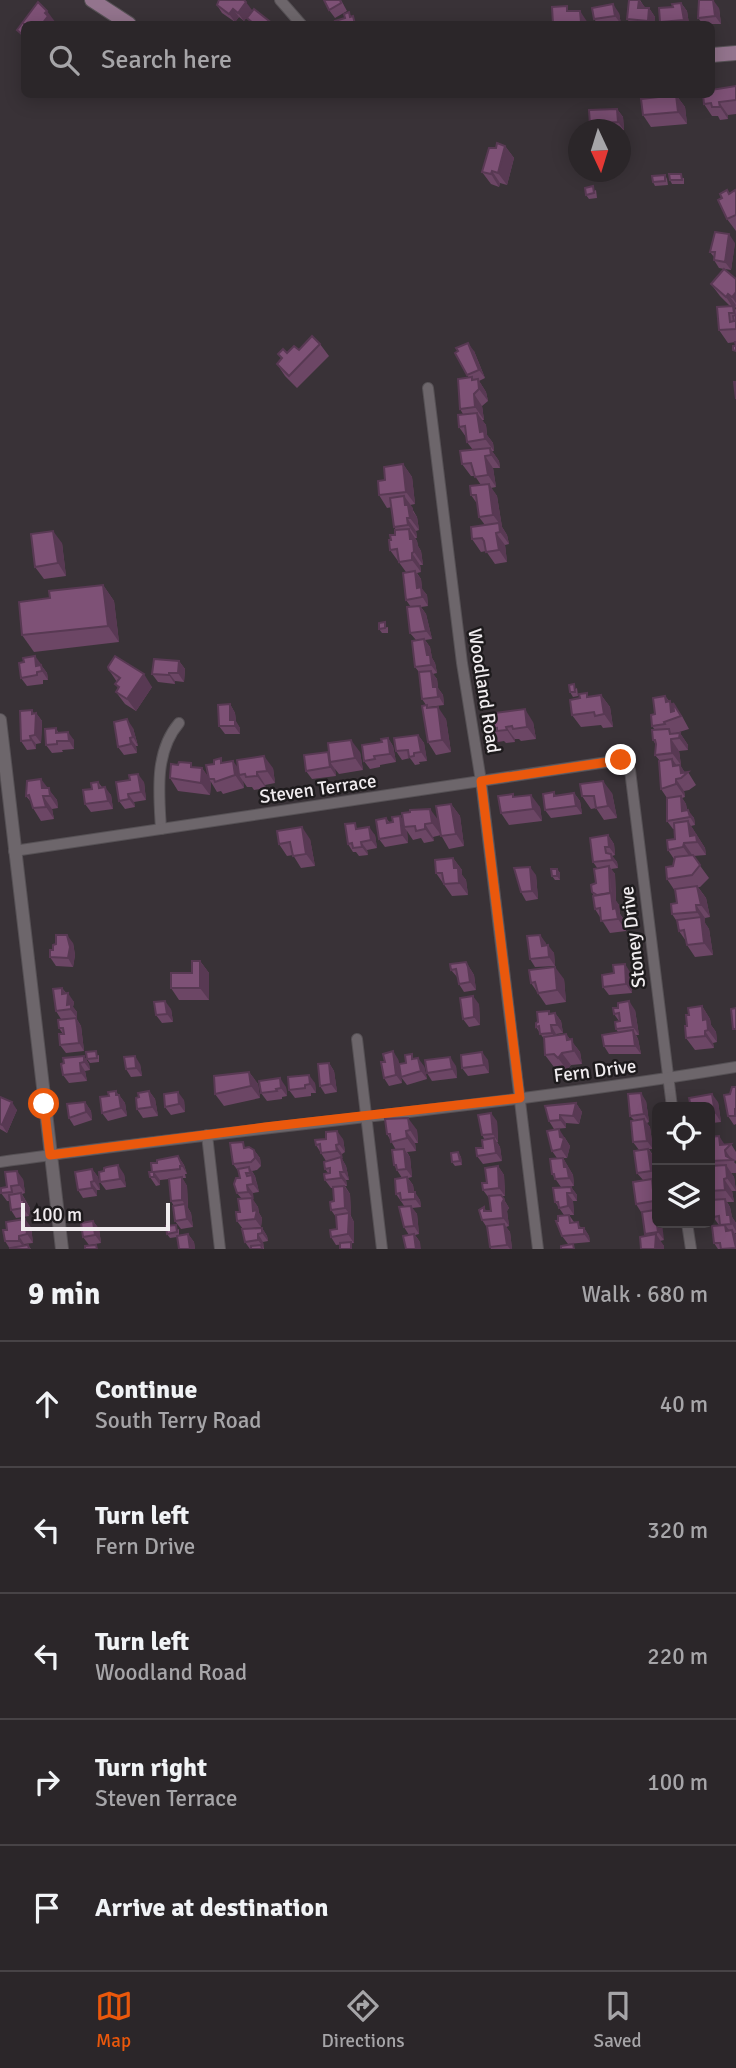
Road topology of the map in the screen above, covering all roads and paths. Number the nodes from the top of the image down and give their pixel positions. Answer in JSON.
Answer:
{"nodes":[{"id":1,"x":92,"y":0,"type":"edge"},
{"id":2,"x":280,"y":0,"type":"edge"},
{"id":3,"x":124,"y":21,"type":"edge"},
{"id":4,"x":298,"y":21,"type":"edge"},
{"id":5,"x":736,"y":53,"type":"edge"},
{"id":6,"x":715,"y":55,"type":"edge"},
{"id":7,"x":428,"y":388,"type":"dead end"},
{"id":8,"x":0,"y":720,"type":"edge"},
{"id":9,"x":179,"y":723,"type":"dead end"},
{"id":10,"x":627,"y":763,"type":"joint"},
{"id":11,"x":481,"y":781,"type":"junction"},
{"id":12,"x":161,"y":830,"type":"junction"},
{"id":13,"x":14,"y":851,"type":"junction"},
{"id":14,"x":357,"y":1039,"type":"dead end"},
{"id":15,"x":736,"y":1067,"type":"edge"},
{"id":16,"x":668,"y":1079,"type":"junction"},
{"id":17,"x":520,"y":1098,"type":"junction"},
{"id":18,"x":671,"y":1102,"type":"edge"},
{"id":19,"x":366,"y":1116,"type":"junction"},
{"id":20,"x":207,"y":1135,"type":"junction"},
{"id":21,"x":50,"y":1155,"type":"junction"},
{"id":22,"x":0,"y":1162,"type":"edge"},
{"id":23,"x":688,"y":1228,"type":"edge"},
{"id":24,"x":61,"y":1249,"type":"edge"},
{"id":25,"x":220,"y":1249,"type":"edge"},
{"id":26,"x":382,"y":1249,"type":"edge"},
{"id":27,"x":538,"y":1249,"type":"edge"},
{"id":28,"x":691,"y":1249,"type":"edge"}],
"edges":[{"from":1,"to":3,"type":"main road"},
{"from":2,"to":4,"type":"street"},
{"from":5,"to":6,"type":"main road"},
{"from":7,"to":11,"type":"street","name":"Woodland Road"},
{"from":8,"to":13,"type":"street"},
{"from":9,"to":12,"type":"street"},
{"from":10,"to":11,"type":"street","name":"Steven Terrace"},
{"from":10,"to":16,"type":"street","name":"Stoney Drive"},
{"from":11,"to":12,"type":"street","name":"Steven Terrace"},
{"from":11,"to":17,"type":"street","name":"Woodland Road"},
{"from":12,"to":13,"type":"street","name":"Steven Terrace"},
{"from":13,"to":21,"type":"street"},
{"from":14,"to":19,"type":"street"},
{"from":15,"to":16,"type":"street","name":"Fern Drive"},
{"from":16,"to":17,"type":"street","name":"Fern Drive"},
{"from":16,"to":18,"type":"street","name":"Stoney Drive"},
{"from":17,"to":19,"type":"street","name":"Fern Drive"},
{"from":17,"to":27,"type":"street","name":"Woodland Road"},
{"from":19,"to":20,"type":"street","name":"Fern Drive"},
{"from":19,"to":26,"type":"street"},
{"from":20,"to":21,"type":"street","name":"Fern Drive"},
{"from":20,"to":25,"type":"street"},
{"from":21,"to":22,"type":"street","name":"Fern Drive"},
{"from":21,"to":24,"type":"street"},
{"from":23,"to":28,"type":"street"}]}
